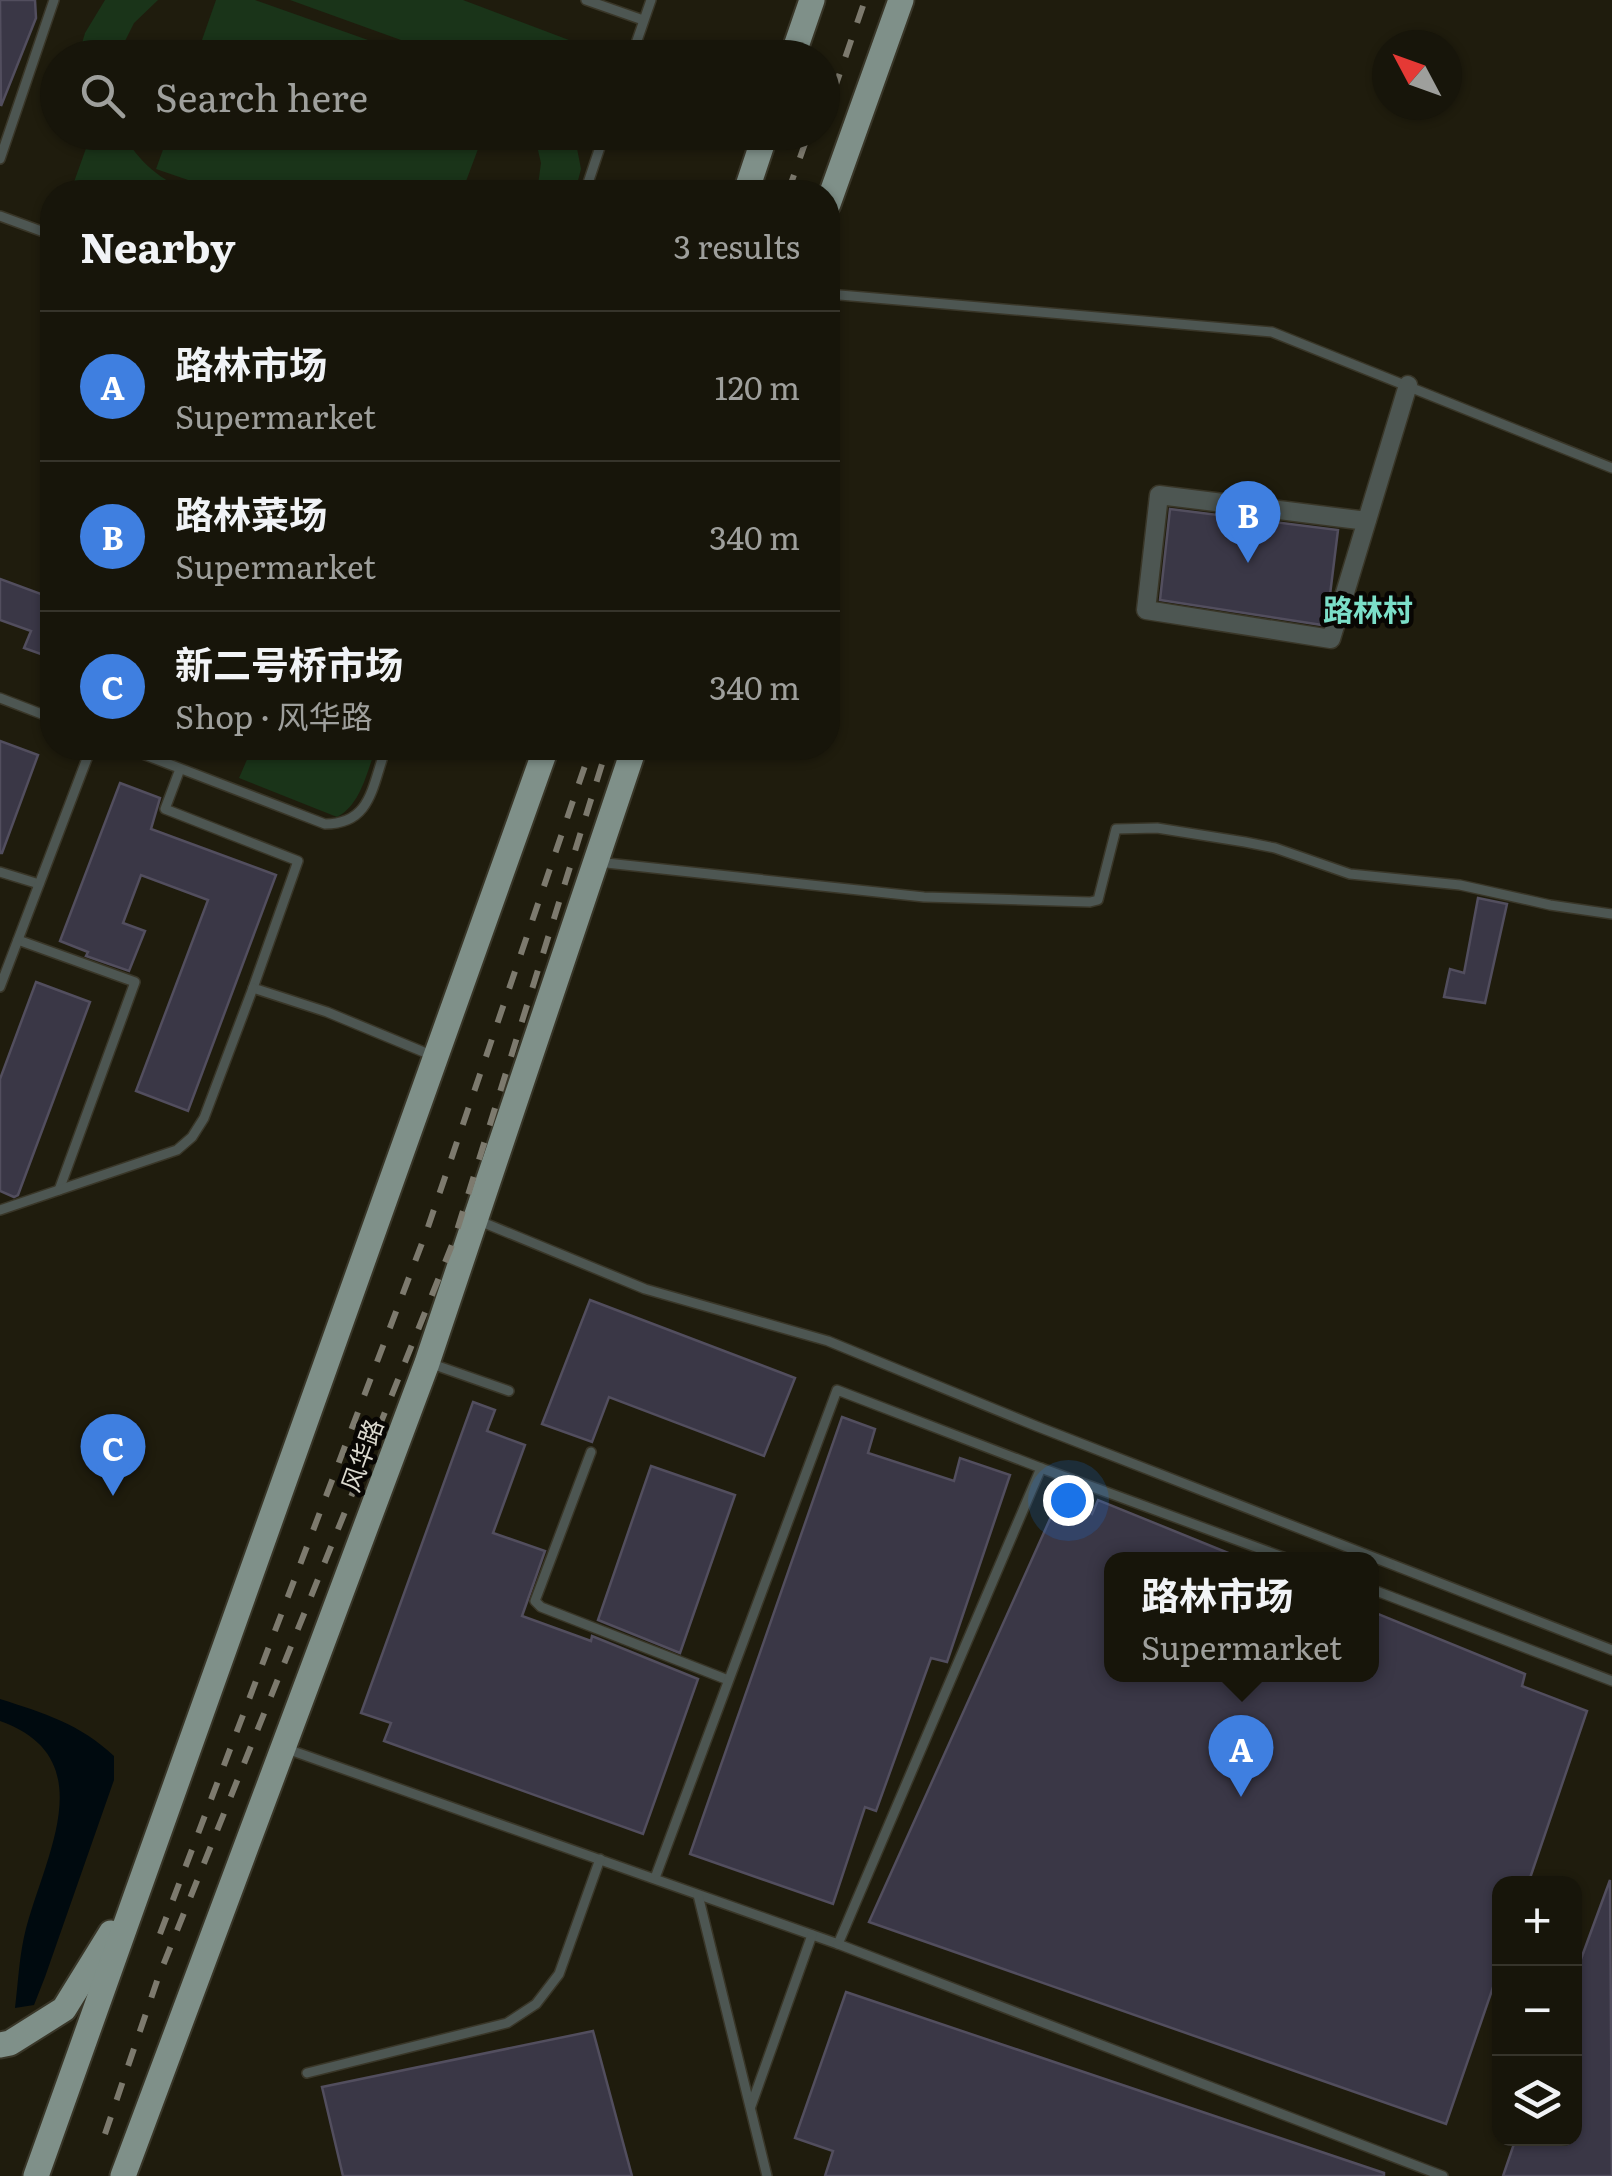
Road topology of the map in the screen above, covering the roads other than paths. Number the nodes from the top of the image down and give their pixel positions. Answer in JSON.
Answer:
{"nodes":[{"id":1,"x":54,"y":0,"type":"edge"},
{"id":2,"x":586,"y":0,"type":"edge"},
{"id":3,"x":651,"y":0,"type":"edge"},
{"id":4,"x":812,"y":0,"type":"edge"},
{"id":5,"x":901,"y":0,"type":"edge"},
{"id":6,"x":643,"y":20,"type":"junction"},
{"id":7,"x":40,"y":40,"type":"edge"},
{"id":8,"x":637,"y":40,"type":"edge"},
{"id":9,"x":798,"y":40,"type":"edge"},
{"id":10,"x":40,"y":41,"type":"edge"},
{"id":11,"x":600,"y":150,"type":"edge"},
{"id":12,"x":760,"y":150,"type":"edge"},
{"id":13,"x":0,"y":160,"type":"edge"},
{"id":14,"x":589,"y":180,"type":"edge"},
{"id":15,"x":750,"y":180,"type":"edge"},
{"id":16,"x":837,"y":180,"type":"edge"},
{"id":17,"x":0,"y":216,"type":"edge"},
{"id":18,"x":40,"y":231,"type":"edge"},
{"id":19,"x":840,"y":295,"type":"edge"},
{"id":20,"x":1408,"y":384,"type":"junction"},
{"id":21,"x":1612,"y":468,"type":"edge"},
{"id":22,"x":1367,"y":520,"type":"junction"},
{"id":23,"x":0,"y":698,"type":"edge"},
{"id":24,"x":40,"y":713,"type":"edge"},
{"id":25,"x":86,"y":760,"type":"edge"},
{"id":26,"x":157,"y":760,"type":"edge"},
{"id":27,"x":382,"y":760,"type":"edge"},
{"id":28,"x":542,"y":760,"type":"edge"},
{"id":29,"x":630,"y":760,"type":"edge"},
{"id":30,"x":180,"y":769,"type":"junction"},
{"id":31,"x":594,"y":862,"type":"junction"},
{"id":32,"x":0,"y":872,"type":"edge"},
{"id":33,"x":39,"y":884,"type":"junction"},
{"id":34,"x":1612,"y":914,"type":"edge"},
{"id":35,"x":18,"y":940,"type":"junction"},
{"id":36,"x":0,"y":987,"type":"edge"},
{"id":37,"x":253,"y":988,"type":"junction"},
{"id":38,"x":434,"y":1056,"type":"junction"},
{"id":39,"x":59,"y":1190,"type":"junction"},
{"id":40,"x":0,"y":1210,"type":"edge"},
{"id":41,"x":474,"y":1219,"type":"junction"},
{"id":42,"x":426,"y":1363,"type":"junction"},
{"id":43,"x":510,"y":1391,"type":"dead end"},
{"id":44,"x":590,"y":1452,"type":"dead end"},
{"id":45,"x":1041,"y":1468,"type":"junction"},
{"id":46,"x":1269,"y":1552,"type":"edge"},
{"id":47,"x":1360,"y":1552,"type":"edge"},
{"id":48,"x":1379,"y":1559,"type":"edge"},
{"id":49,"x":1379,"y":1593,"type":"edge"},
{"id":50,"x":1612,"y":1650,"type":"edge"},
{"id":51,"x":728,"y":1680,"type":"junction"},
{"id":52,"x":1612,"y":1680,"type":"edge"},
{"id":53,"x":284,"y":1748,"type":"junction"},
{"id":54,"x":600,"y":1859,"type":"junction"},
{"id":55,"x":654,"y":1878,"type":"junction"},
{"id":56,"x":138,"y":1890,"type":"junction"},
{"id":57,"x":698,"y":1895,"type":"junction"},
{"id":58,"x":812,"y":1935,"type":"junction"},
{"id":59,"x":838,"y":1944,"type":"junction"},
{"id":60,"x":0,"y":2045,"type":"edge"},
{"id":61,"x":307,"y":2073,"type":"dead end"},
{"id":62,"x":750,"y":2109,"type":"junction"},
{"id":63,"x":36,"y":2176,"type":"edge"},
{"id":64,"x":123,"y":2176,"type":"edge"},
{"id":65,"x":767,"y":2176,"type":"edge"},
{"id":66,"x":1443,"y":2176,"type":"edge"}],
"edges":[{"from":1,"to":7,"type":"lane"},
{"from":2,"to":6,"type":"lane"},
{"from":3,"to":6,"type":"lane"},
{"from":4,"to":9,"type":"main road"},
{"from":5,"to":16,"type":"main road"},
{"from":6,"to":8,"type":"lane"},
{"from":10,"to":13,"type":"lane"},
{"from":11,"to":14,"type":"lane"},
{"from":12,"to":15,"type":"main road"},
{"from":17,"to":18,"type":"lane"},
{"from":19,"to":20,"type":"lane"},
{"from":20,"to":21,"type":"lane"},
{"from":20,"to":22,"type":"street"},
{"from":22,"to":22,"type":"street"},
{"from":23,"to":24,"type":"lane"},
{"from":25,"to":33,"type":"lane"},
{"from":26,"to":30,"type":"lane"},
{"from":27,"to":30,"type":"lane"},
{"from":28,"to":38,"type":"main road"},
{"from":29,"to":31,"type":"main road","name":"风华路"},
{"from":30,"to":37,"type":"lane"},
{"from":31,"to":34,"type":"lane"},
{"from":31,"to":41,"type":"main road","name":"风华路"},
{"from":32,"to":33,"type":"lane"},
{"from":33,"to":35,"type":"lane"},
{"from":35,"to":36,"type":"lane"},
{"from":35,"to":39,"type":"lane"},
{"from":37,"to":38,"type":"lane"},
{"from":37,"to":39,"type":"lane"},
{"from":38,"to":56,"type":"main road"},
{"from":39,"to":40,"type":"lane"},
{"from":41,"to":42,"type":"main road","name":"风华路"},
{"from":41,"to":47,"type":"lane"},
{"from":42,"to":43,"type":"lane"},
{"from":42,"to":53,"type":"main road","name":"风华路"},
{"from":44,"to":51,"type":"lane"},
{"from":45,"to":46,"type":"lane"},
{"from":45,"to":51,"type":"lane"},
{"from":45,"to":59,"type":"lane"},
{"from":48,"to":50,"type":"lane"},
{"from":49,"to":52,"type":"lane"},
{"from":51,"to":55,"type":"lane"},
{"from":53,"to":54,"type":"lane"},
{"from":53,"to":64,"type":"main road","name":"风华路"},
{"from":54,"to":55,"type":"lane"},
{"from":54,"to":61,"type":"lane"},
{"from":55,"to":57,"type":"lane"},
{"from":56,"to":60,"type":"main road"},
{"from":56,"to":63,"type":"main road"},
{"from":57,"to":58,"type":"lane"},
{"from":57,"to":62,"type":"lane"},
{"from":58,"to":59,"type":"lane"},
{"from":58,"to":62,"type":"lane"},
{"from":59,"to":66,"type":"lane"},
{"from":62,"to":65,"type":"lane"}]}
